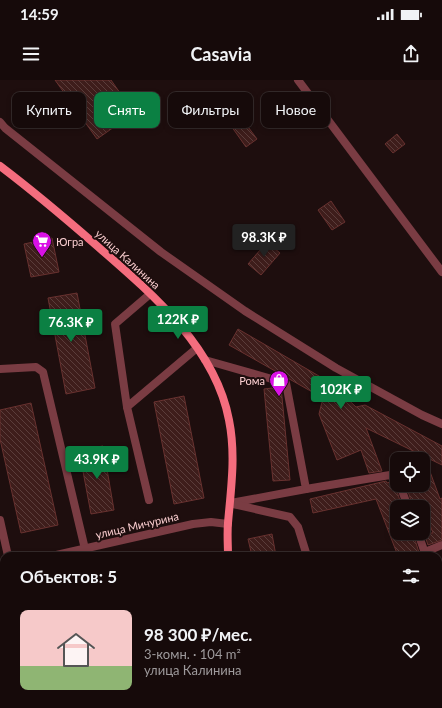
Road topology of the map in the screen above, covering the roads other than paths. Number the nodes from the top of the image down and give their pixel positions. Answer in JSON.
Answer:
{"nodes":[{"id":1,"x":298,"y":80,"type":"edge"},
{"id":2,"x":0,"y":122,"type":"edge"},
{"id":3,"x":0,"y":166,"type":"edge"},
{"id":4,"x":442,"y":272,"type":"edge"},
{"id":5,"x":150,"y":294,"type":"junction"},
{"id":6,"x":197,"y":348,"type":"junction"},
{"id":7,"x":205,"y":360,"type":"junction"},
{"id":8,"x":0,"y":369,"type":"edge"},
{"id":9,"x":127,"y":407,"type":"junction"},
{"id":10,"x":442,"y":424,"type":"edge"},
{"id":11,"x":390,"y":475,"type":"edge"},
{"id":12,"x":306,"y":489,"type":"junction"},
{"id":13,"x":149,"y":500,"type":"dead end"},
{"id":14,"x":231,"y":503,"type":"junction"},
{"id":15,"x":0,"y":520,"type":"edge"},
{"id":16,"x":228,"y":524,"type":"junction"},
{"id":17,"x":421,"y":540,"type":"edge"},
{"id":18,"x":442,"y":545,"type":"edge"},
{"id":19,"x":85,"y":549,"type":"junction"},
{"id":20,"x":7,"y":552,"type":"edge"},
{"id":21,"x":71,"y":552,"type":"edge"},
{"id":22,"x":228,"y":552,"type":"edge"},
{"id":23,"x":306,"y":552,"type":"edge"},
{"id":24,"x":425,"y":552,"type":"edge"},
{"id":25,"x":430,"y":552,"type":"edge"}],
"edges":[{"from":1,"to":4,"type":"street"},
{"from":2,"to":10,"type":"street"},
{"from":3,"to":5,"type":"street","name":"улица Калинина"},
{"from":5,"to":6,"type":"street","name":"улица Калинина"},
{"from":5,"to":9,"type":"street"},
{"from":6,"to":7,"type":"street","name":"улица Калинина"},
{"from":6,"to":9,"type":"street"},
{"from":7,"to":12,"type":"street"},
{"from":7,"to":14,"type":"street","name":"улица Калинина"},
{"from":8,"to":19,"type":"street"},
{"from":9,"to":13,"type":"street"},
{"from":11,"to":12,"type":"street"},
{"from":12,"to":14,"type":"street"},
{"from":14,"to":16,"type":"street","name":"улица Калинина"},
{"from":14,"to":23,"type":"street"},
{"from":15,"to":20,"type":"street"},
{"from":16,"to":19,"type":"street","name":"улица Мичурина"},
{"from":16,"to":22,"type":"street","name":"улица Калинина"},
{"from":17,"to":24,"type":"street"},
{"from":18,"to":25,"type":"street"},
{"from":19,"to":21,"type":"street","name":"улица Мичурина"}]}
